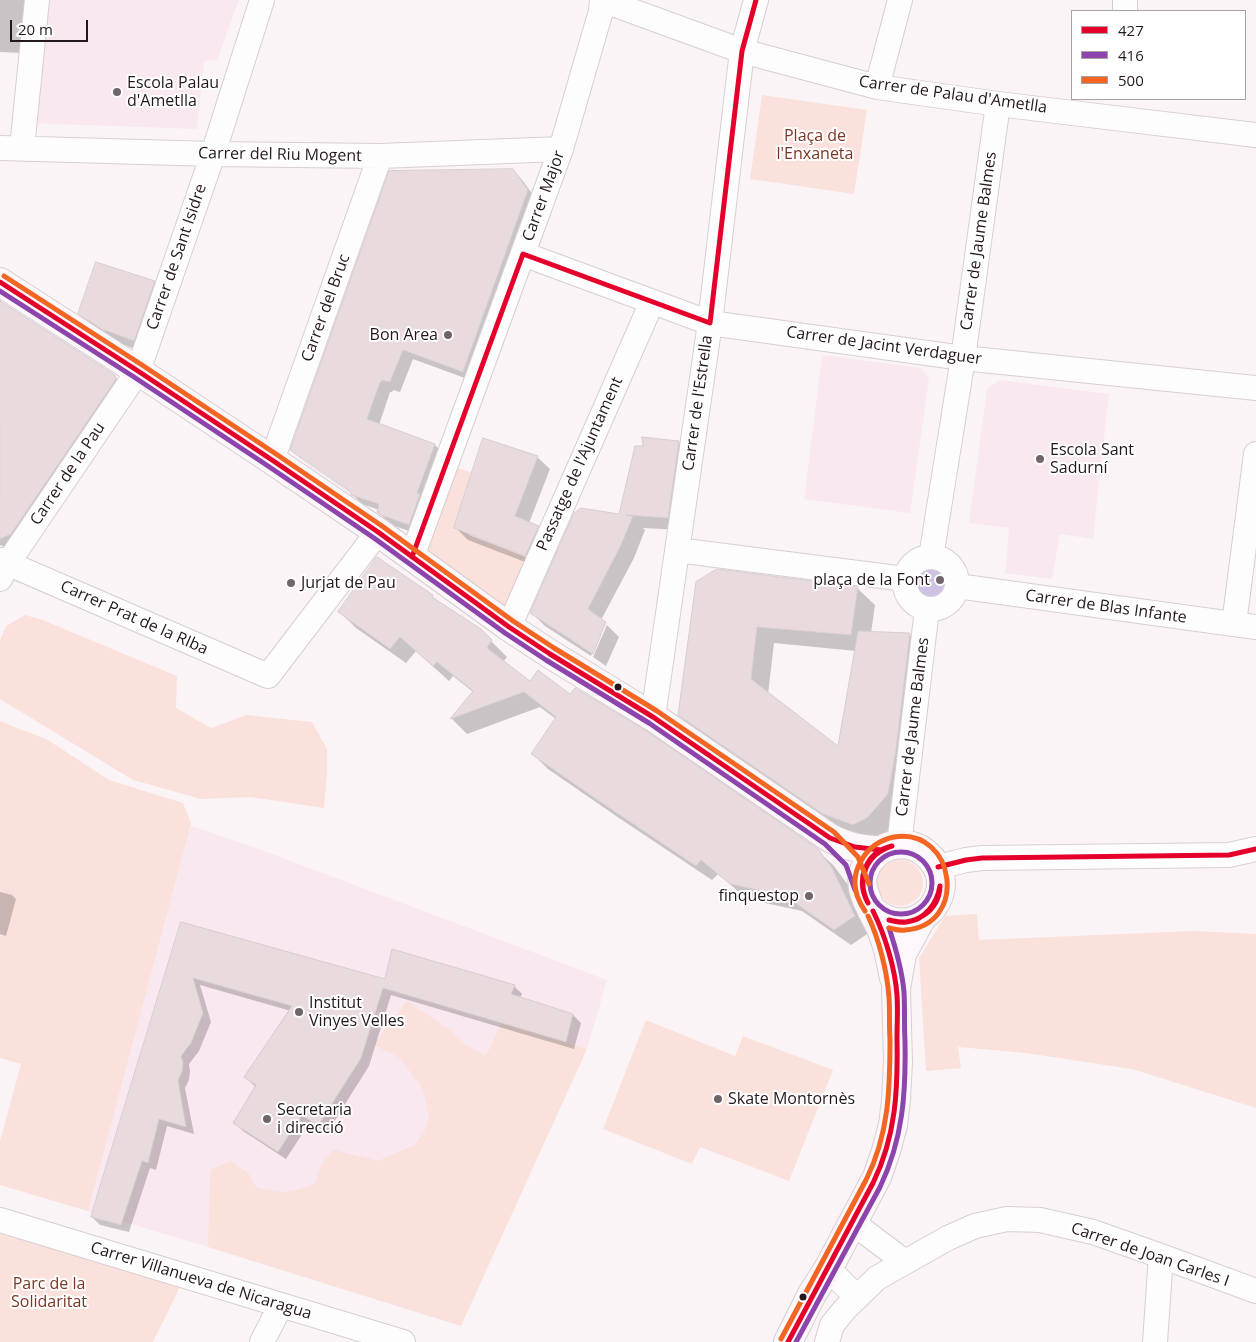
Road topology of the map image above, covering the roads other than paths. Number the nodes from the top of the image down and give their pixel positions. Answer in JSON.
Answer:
{"nodes":[{"id":1,"x":37,"y":0,"type":"edge"},
{"id":2,"x":262,"y":0,"type":"edge"},
{"id":3,"x":602,"y":0,"type":"edge"},
{"id":4,"x":756,"y":0,"type":"edge"},
{"id":5,"x":900,"y":0,"type":"edge"},
{"id":6,"x":742,"y":51,"type":"junction"},
{"id":7,"x":877,"y":87,"type":"junction"},
{"id":8,"x":998,"y":104,"type":"junction"},
{"id":9,"x":1124,"y":108,"type":"edge"},
{"id":10,"x":1256,"y":135,"type":"edge"},
{"id":11,"x":11,"y":148,"type":"edge"},
{"id":12,"x":561,"y":149,"type":"junction"},
{"id":13,"x":213,"y":154,"type":"junction"},
{"id":14,"x":380,"y":156,"type":"junction"},
{"id":15,"x":523,"y":254,"type":"junction"},
{"id":16,"x":0,"y":282,"type":"edge"},
{"id":17,"x":652,"y":302,"type":"junction"},
{"id":18,"x":710,"y":323,"type":"junction"},
{"id":19,"x":963,"y":358,"type":"junction"},
{"id":20,"x":138,"y":371,"type":"junction"},
{"id":21,"x":1256,"y":388,"type":"edge"},
{"id":22,"x":1256,"y":454,"type":"edge"},
{"id":23,"x":272,"y":460,"type":"junction"},
{"id":24,"x":378,"y":532,"type":"junction"},
{"id":25,"x":677,"y":550,"type":"junction"},
{"id":26,"x":412,"y":557,"type":"junction"},
{"id":27,"x":930,"y":557,"type":"junction"},
{"id":28,"x":3,"y":568,"type":"edge"},
{"id":29,"x":905,"y":579,"type":"junction"},
{"id":30,"x":957,"y":586,"type":"junction"},
{"id":31,"x":927,"y":609,"type":"junction"},
{"id":32,"x":1245,"y":626,"type":"edge"},
{"id":33,"x":508,"y":627,"type":"junction"},
{"id":34,"x":653,"y":716,"type":"junction"},
{"id":35,"x":830,"y":838,"type":"junction"},
{"id":36,"x":890,"y":847,"type":"junction"},
{"id":37,"x":1256,"y":849,"type":"edge"},
{"id":38,"x":938,"y":867,"type":"junction"},
{"id":39,"x":867,"y":898,"type":"junction"},
{"id":40,"x":922,"y":917,"type":"junction"},
{"id":41,"x":896,"y":994,"type":"junction"},
{"id":42,"x":0,"y":1220,"type":"edge"},
{"id":43,"x":853,"y":1223,"type":"junction"},
{"id":44,"x":1161,"y":1256,"type":"junction"},
{"id":45,"x":905,"y":1262,"type":"junction"},
{"id":46,"x":828,"y":1268,"type":"junction"},
{"id":47,"x":1256,"y":1291,"type":"edge"},
{"id":48,"x":857,"y":1298,"type":"junction"},
{"id":49,"x":280,"y":1305,"type":"junction"},
{"id":50,"x":262,"y":1342,"type":"edge"},
{"id":51,"x":403,"y":1342,"type":"edge"},
{"id":52,"x":788,"y":1342,"type":"edge"},
{"id":53,"x":827,"y":1342,"type":"edge"},
{"id":54,"x":1155,"y":1342,"type":"edge"}],
"edges":[{"from":1,"to":11,"type":"street"},
{"from":2,"to":13,"type":"street","name":"Carrer de Sant Isidre"},
{"from":3,"to":6,"type":"street","name":"Carrer de Palau d'Ametlla"},
{"from":3,"to":12,"type":"street","name":"Carrer Major"},
{"from":4,"to":6,"type":"street","name":"Carrer de l'Estrella"},
{"from":5,"to":7,"type":"street"},
{"from":6,"to":7,"type":"street","name":"Carrer de Palau d'Ametlla"},
{"from":6,"to":18,"type":"street","name":"Carrer de l'Estrella"},
{"from":7,"to":8,"type":"street","name":"Carrer de Palau d'Ametlla"},
{"from":8,"to":9,"type":"street","name":"Carrer de Palau d'Ametlla"},
{"from":8,"to":19,"type":"street","name":"Carrer de Jaume Balmes"},
{"from":9,"to":10,"type":"street","name":"Carrer de Palau d'Ametlla"},
{"from":11,"to":13,"type":"street","name":"Carrer del Riu Mogent"},
{"from":12,"to":14,"type":"street","name":"Carrer del Riu Mogent"},
{"from":12,"to":15,"type":"street","name":"Carrer Major"},
{"from":13,"to":14,"type":"street","name":"Carrer del Riu Mogent"},
{"from":13,"to":20,"type":"street","name":"Carrer de Sant Isidre"},
{"from":14,"to":23,"type":"street","name":"Carrer del Bruc"},
{"from":15,"to":17,"type":"street","name":"Carrer de Jacint Verdaguer"},
{"from":15,"to":26,"type":"street","name":"Carrer Major"},
{"from":16,"to":20,"type":"street"},
{"from":17,"to":18,"type":"street","name":"Carrer de Jacint Verdaguer"},
{"from":17,"to":33,"type":"street","name":"Passatge de l'Ajuntament"},
{"from":18,"to":19,"type":"street","name":"Carrer de Jacint Verdaguer"},
{"from":18,"to":25,"type":"street","name":"Carrer de l'Estrella"},
{"from":19,"to":21,"type":"street","name":"Carrer de Jacint Verdaguer"},
{"from":19,"to":27,"type":"street","name":"Carrer de Jaume Balmes"},
{"from":20,"to":23,"type":"street"},
{"from":20,"to":28,"type":"street","name":"Carrer de la Pau"},
{"from":22,"to":32,"type":"street"},
{"from":23,"to":24,"type":"street"},
{"from":24,"to":26,"type":"street"},
{"from":24,"to":28,"type":"street","name":"Carrer Prat de la RIba"},
{"from":25,"to":29,"type":"street"},
{"from":25,"to":34,"type":"street","name":"Carrer de l'Estrella"},
{"from":26,"to":33,"type":"street"},
{"from":27,"to":29,"type":"street"},
{"from":27,"to":30,"type":"street"},
{"from":29,"to":31,"type":"street"},
{"from":30,"to":31,"type":"street"},
{"from":30,"to":32,"type":"street","name":"Carrer de Blas Infante"},
{"from":31,"to":36,"type":"street","name":"Carrer de Jaume Balmes"},
{"from":33,"to":34,"type":"street"},
{"from":34,"to":35,"type":"street"},
{"from":35,"to":36,"type":"street"},
{"from":35,"to":39,"type":"street"},
{"from":36,"to":38,"type":"street"},
{"from":36,"to":39,"type":"street"},
{"from":37,"to":38,"type":"street"},
{"from":38,"to":40,"type":"street"},
{"from":39,"to":40,"type":"street"},
{"from":39,"to":41,"type":"street"},
{"from":40,"to":41,"type":"street"},
{"from":41,"to":43,"type":"street"},
{"from":42,"to":49,"type":"street","name":"Carrer Villanueva de Nicaragua"},
{"from":43,"to":45,"type":"street"},
{"from":43,"to":46,"type":"street"},
{"from":44,"to":45,"type":"street","name":"Carrer de Joan Carles I"},
{"from":44,"to":47,"type":"street","name":"Carrer de Joan Carles I"},
{"from":44,"to":54,"type":"street"},
{"from":45,"to":48,"type":"street","name":"Carrer de Joan Carles I"},
{"from":46,"to":48,"type":"street"},
{"from":46,"to":52,"type":"street"},
{"from":48,"to":53,"type":"street","name":"Carrer de Joan Carles I"},
{"from":49,"to":50,"type":"street"},
{"from":49,"to":51,"type":"street","name":"Carrer Villanueva de Nicaragua"}]}
